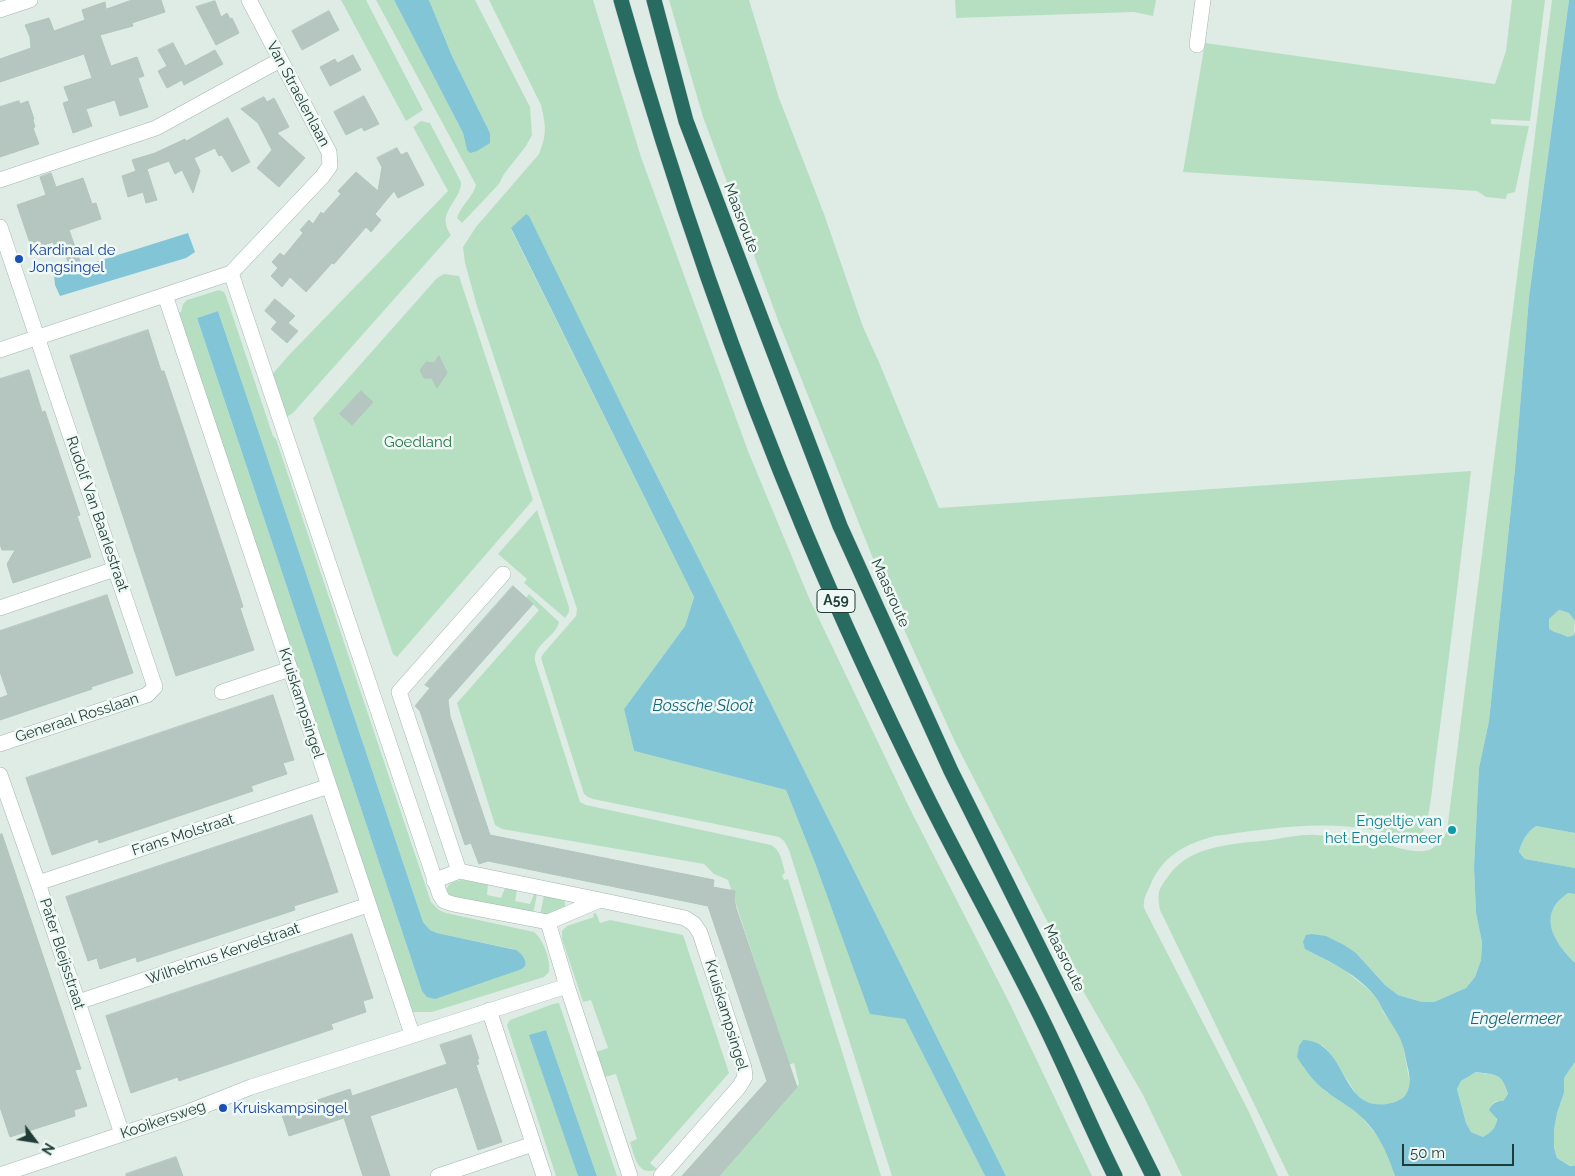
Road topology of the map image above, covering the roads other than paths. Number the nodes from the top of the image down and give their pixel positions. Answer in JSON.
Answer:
{"nodes":[{"id":1,"x":30,"y":0,"type":"edge"},
{"id":2,"x":249,"y":0,"type":"edge"},
{"id":3,"x":621,"y":0,"type":"edge"},
{"id":4,"x":654,"y":0,"type":"edge"},
{"id":5,"x":1203,"y":0,"type":"edge"},
{"id":6,"x":0,"y":10,"type":"edge"},
{"id":7,"x":1197,"y":45,"type":"dead end"},
{"id":8,"x":280,"y":60,"type":"junction"},
{"id":9,"x":0,"y":180,"type":"edge"},
{"id":10,"x":0,"y":227,"type":"edge"},
{"id":11,"x":231,"y":273,"type":"junction"},
{"id":12,"x":166,"y":295,"type":"junction"},
{"id":13,"x":37,"y":338,"type":"junction"},
{"id":14,"x":0,"y":350,"type":"edge"},
{"id":15,"x":115,"y":569,"type":"junction"},
{"id":16,"x":504,"y":574,"type":"dead end"},
{"id":17,"x":0,"y":608,"type":"edge"},
{"id":18,"x":290,"y":669,"type":"junction"},
{"id":19,"x":153,"y":690,"type":"joint"},
{"id":20,"x":222,"y":692,"type":"dead end"},
{"id":21,"x":0,"y":744,"type":"edge"},
{"id":22,"x":0,"y":775,"type":"edge"},
{"id":23,"x":329,"y":786,"type":"junction"},
{"id":24,"x":460,"y":871,"type":"junction"},
{"id":25,"x":434,"y":881,"type":"junction"},
{"id":26,"x":38,"y":883,"type":"junction"},
{"id":27,"x":600,"y":900,"type":"junction"},
{"id":28,"x":368,"y":905,"type":"junction"},
{"id":29,"x":548,"y":922,"type":"junction"},
{"id":30,"x":566,"y":986,"type":"junction"},
{"id":31,"x":78,"y":1002,"type":"junction"},
{"id":32,"x":489,"y":1010,"type":"junction"},
{"id":33,"x":412,"y":1034,"type":"junction"},
{"id":34,"x":122,"y":1134,"type":"junction"},
{"id":35,"x":533,"y":1144,"type":"junction"},
{"id":36,"x":0,"y":1175,"type":"edge"},
{"id":37,"x":438,"y":1176,"type":"edge"},
{"id":38,"x":544,"y":1176,"type":"edge"},
{"id":39,"x":630,"y":1176,"type":"edge"},
{"id":40,"x":661,"y":1176,"type":"edge"},
{"id":41,"x":1115,"y":1176,"type":"edge"},
{"id":42,"x":1153,"y":1176,"type":"edge"}],
"edges":[{"from":1,"to":6,"type":"street"},
{"from":2,"to":8,"type":"street","name":"Van Straelenlaan"},
{"from":3,"to":41,"type":"highway","number":"A59"},
{"from":4,"to":42,"type":"highway","name":"Maasroute","number":"A59"},
{"from":5,"to":7,"type":"street"},
{"from":8,"to":9,"type":"street"},
{"from":8,"to":11,"type":"street","name":"Van Straelenlaan"},
{"from":10,"to":13,"type":"street","name":"Rudolf Van Baarlestraat"},
{"from":11,"to":12,"type":"street"},
{"from":11,"to":25,"type":"street"},
{"from":12,"to":13,"type":"street"},
{"from":12,"to":18,"type":"street","name":"Kruiskampsingel"},
{"from":13,"to":14,"type":"street"},
{"from":13,"to":15,"type":"street","name":"Rudolf Van Baarlestraat"},
{"from":15,"to":17,"type":"street"},
{"from":15,"to":19,"type":"street","name":"Rudolf Van Baarlestraat"},
{"from":16,"to":24,"type":"street"},
{"from":18,"to":20,"type":"street"},
{"from":18,"to":23,"type":"street","name":"Kruiskampsingel"},
{"from":19,"to":21,"type":"street","name":"Generaal Rosslaan"},
{"from":22,"to":26,"type":"street","name":"Pater Bleijsstraat"},
{"from":23,"to":26,"type":"street","name":"Frans Molstraat"},
{"from":23,"to":28,"type":"street","name":"Kruiskampsingel"},
{"from":24,"to":25,"type":"street"},
{"from":24,"to":27,"type":"street","name":"Kruiskampsingel"},
{"from":25,"to":29,"type":"street"},
{"from":26,"to":31,"type":"street","name":"Pater Bleijsstraat"},
{"from":27,"to":29,"type":"street"},
{"from":27,"to":40,"type":"street","name":"Kruiskampsingel"},
{"from":28,"to":31,"type":"street","name":"Wilhelmus Kervelstraat"},
{"from":28,"to":33,"type":"street","name":"Kruiskampsingel"},
{"from":29,"to":30,"type":"street"},
{"from":30,"to":32,"type":"street"},
{"from":30,"to":39,"type":"street"},
{"from":31,"to":34,"type":"street","name":"Pater Bleijsstraat"},
{"from":32,"to":33,"type":"street"},
{"from":32,"to":35,"type":"street"},
{"from":33,"to":34,"type":"street","name":"Kooikersweg"},
{"from":34,"to":36,"type":"street","name":"Kooikersweg"},
{"from":35,"to":37,"type":"street"},
{"from":35,"to":38,"type":"street"}]}
